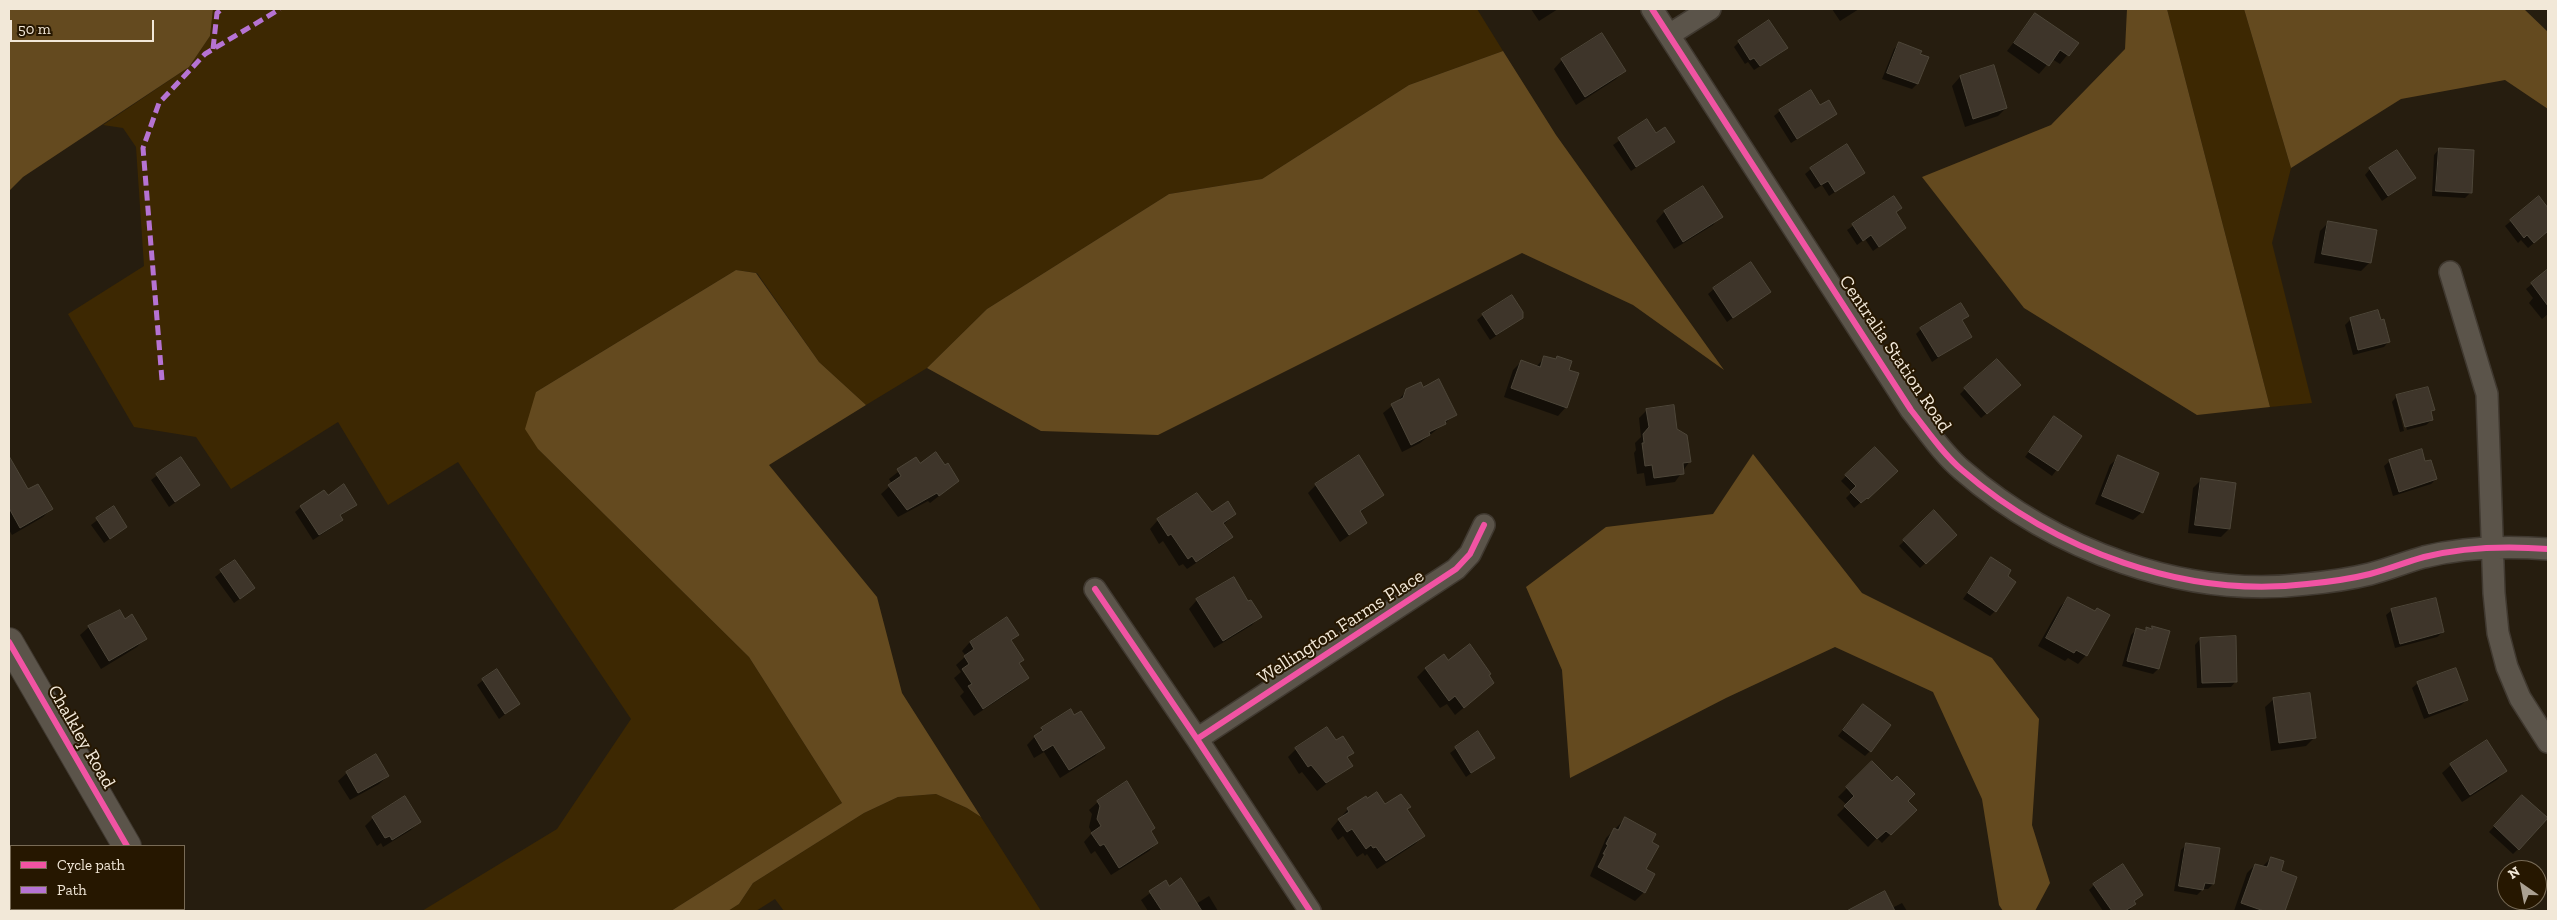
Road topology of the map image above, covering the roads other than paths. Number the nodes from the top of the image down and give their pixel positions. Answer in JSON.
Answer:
{"nodes":[{"id":1,"x":1652,"y":9,"type":"edge"},
{"id":2,"x":1710,"y":9,"type":"edge"},
{"id":3,"x":1669,"y":35,"type":"junction"},
{"id":4,"x":2450,"y":272,"type":"dead end"},
{"id":5,"x":1484,"y":525,"type":"dead end"},
{"id":6,"x":2493,"y":548,"type":"junction"},
{"id":7,"x":2548,"y":549,"type":"edge"},
{"id":8,"x":1095,"y":589,"type":"dead end"},
{"id":9,"x":9,"y":642,"type":"edge"},
{"id":10,"x":1197,"y":739,"type":"junction"},
{"id":11,"x":2548,"y":742,"type":"edge"},
{"id":12,"x":126,"y":845,"type":"edge"},
{"id":13,"x":1310,"y":911,"type":"edge"}],
"edges":[{"from":1,"to":3,"type":"street","name":"Centralia Station Road"},
{"from":2,"to":3,"type":"street"},
{"from":3,"to":6,"type":"street","name":"Centralia Station Road"},
{"from":4,"to":6,"type":"street"},
{"from":5,"to":10,"type":"street","name":"Wellington Farms Place"},
{"from":6,"to":7,"type":"street","name":"Centralia Station Road"},
{"from":6,"to":11,"type":"street"},
{"from":8,"to":10,"type":"street"},
{"from":9,"to":12,"type":"street","name":"Chalkley Road"},
{"from":10,"to":13,"type":"street"}]}
